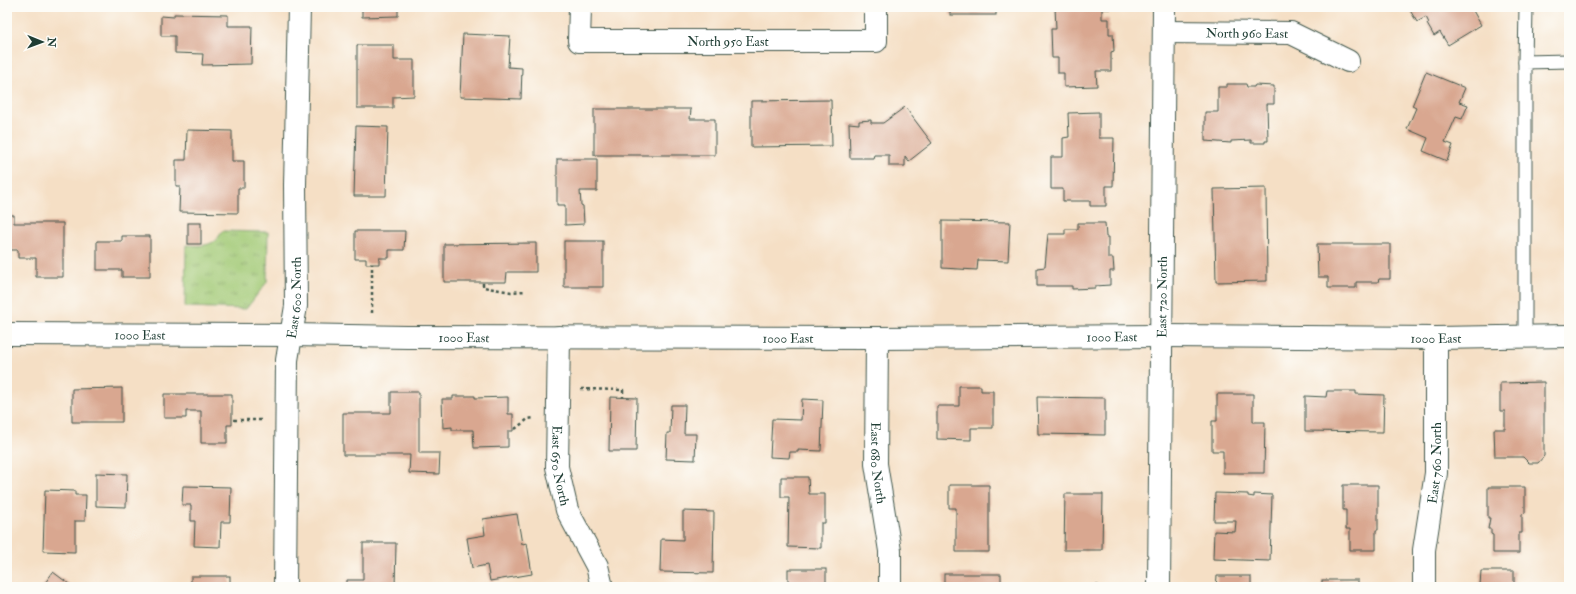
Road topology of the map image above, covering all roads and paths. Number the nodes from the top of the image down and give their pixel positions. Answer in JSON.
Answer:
{"nodes":[{"id":1,"x":299,"y":7,"type":"edge"},
{"id":2,"x":580,"y":7,"type":"edge"},
{"id":3,"x":876,"y":7,"type":"edge"},
{"id":4,"x":1164,"y":7,"type":"edge"},
{"id":5,"x":1526,"y":7,"type":"edge"},
{"id":6,"x":1164,"y":32,"type":"junction"},
{"id":7,"x":1348,"y":60,"type":"dead end"},
{"id":8,"x":1569,"y":61,"type":"edge"},
{"id":9,"x":1525,"y":62,"type":"junction"},
{"id":10,"x":372,"y":264,"type":"dead end"},
{"id":11,"x":483,"y":283,"type":"dead end"},
{"id":12,"x":526,"y":291,"type":"dead end"},
{"id":13,"x":372,"y":314,"type":"dead end"},
{"id":14,"x":7,"y":334,"type":"edge"},
{"id":15,"x":291,"y":335,"type":"junction"},
{"id":16,"x":1162,"y":336,"type":"junction"},
{"id":17,"x":1525,"y":336,"type":"junction"},
{"id":18,"x":1569,"y":336,"type":"edge"},
{"id":19,"x":559,"y":337,"type":"junction"},
{"id":20,"x":877,"y":338,"type":"junction"},
{"id":21,"x":1436,"y":338,"type":"junction"},
{"id":22,"x":558,"y":389,"type":"junction"},
{"id":23,"x":623,"y":398,"type":"dead end"},
{"id":24,"x":234,"y":420,"type":"dead end"},
{"id":25,"x":287,"y":421,"type":"junction"},
{"id":26,"x":285,"y":587,"type":"edge"},
{"id":27,"x":602,"y":587,"type":"edge"},
{"id":28,"x":890,"y":587,"type":"edge"},
{"id":29,"x":1159,"y":587,"type":"edge"},
{"id":30,"x":1424,"y":587,"type":"edge"}],
"edges":[{"from":1,"to":15,"type":"street","name":"East 600 North"},
{"from":2,"to":3,"type":"street","name":"North 950 East"},
{"from":4,"to":6,"type":"street","name":"East 720 North"},
{"from":5,"to":9,"type":"lane"},
{"from":6,"to":7,"type":"street","name":"North 960 East"},
{"from":6,"to":16,"type":"street","name":"East 720 North"},
{"from":8,"to":9,"type":"lane"},
{"from":9,"to":17,"type":"lane"},
{"from":10,"to":13,"type":"path"},
{"from":11,"to":12,"type":"path"},
{"from":14,"to":15,"type":"street","name":"1000 East"},
{"from":15,"to":19,"type":"street","name":"1000 East"},
{"from":15,"to":25,"type":"street","name":"East 600 North"},
{"from":16,"to":20,"type":"street","name":"1000 East"},
{"from":16,"to":21,"type":"street","name":"1000 East"},
{"from":16,"to":29,"type":"street","name":"East 720 North"},
{"from":17,"to":18,"type":"street","name":"1000 East"},
{"from":17,"to":21,"type":"street","name":"1000 East"},
{"from":19,"to":20,"type":"street","name":"1000 East"},
{"from":19,"to":22,"type":"street","name":"East 650 North"},
{"from":20,"to":28,"type":"street","name":"East 680 North"},
{"from":21,"to":30,"type":"street","name":"East 760 North"},
{"from":22,"to":23,"type":"path"},
{"from":22,"to":27,"type":"street","name":"East 650 North"},
{"from":24,"to":25,"type":"path"},
{"from":25,"to":26,"type":"street","name":"East 600 North"}]}
